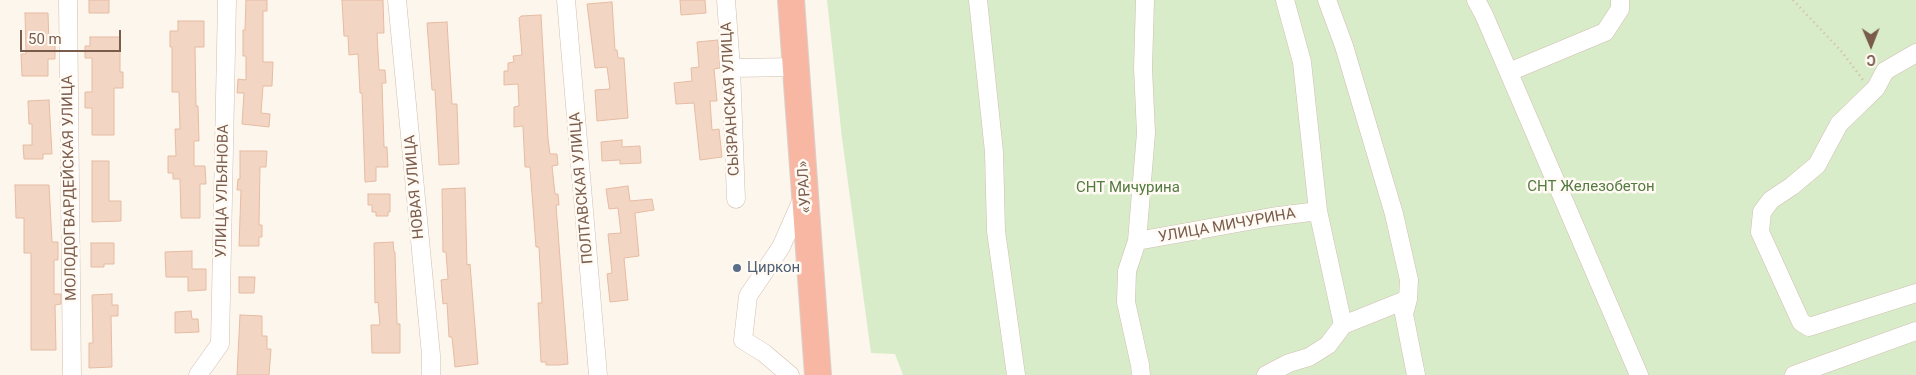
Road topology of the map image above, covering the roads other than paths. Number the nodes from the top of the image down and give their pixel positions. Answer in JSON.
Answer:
{"nodes":[{"id":1,"x":68,"y":0,"type":"edge"},
{"id":2,"x":227,"y":0,"type":"edge"},
{"id":3,"x":397,"y":0,"type":"edge"},
{"id":4,"x":566,"y":0,"type":"edge"},
{"id":5,"x":726,"y":0,"type":"edge"},
{"id":6,"x":790,"y":0,"type":"edge"},
{"id":7,"x":978,"y":0,"type":"edge"},
{"id":8,"x":1145,"y":0,"type":"edge"},
{"id":9,"x":1285,"y":0,"type":"edge"},
{"id":10,"x":1327,"y":0,"type":"edge"},
{"id":11,"x":1476,"y":0,"type":"edge"},
{"id":12,"x":1620,"y":0,"type":"edge"},
{"id":13,"x":1916,"y":52,"type":"edge"},
{"id":14,"x":796,"y":67,"type":"junction"},
{"id":15,"x":731,"y":68,"type":"junction"},
{"id":16,"x":1508,"y":72,"type":"junction"},
{"id":17,"x":806,"y":192,"type":"junction"},
{"id":18,"x":736,"y":199,"type":"dead end"},
{"id":19,"x":1318,"y":211,"type":"junction"},
{"id":20,"x":1136,"y":241,"type":"junction"},
{"id":21,"x":1916,"y":293,"type":"edge"},
{"id":22,"x":1408,"y":299,"type":"junction"},
{"id":23,"x":1342,"y":325,"type":"junction"},
{"id":24,"x":1916,"y":331,"type":"edge"},
{"id":25,"x":72,"y":375,"type":"edge"},
{"id":26,"x":198,"y":375,"type":"edge"},
{"id":27,"x":431,"y":375,"type":"edge"},
{"id":28,"x":598,"y":375,"type":"edge"},
{"id":29,"x":790,"y":375,"type":"edge"},
{"id":30,"x":818,"y":375,"type":"edge"},
{"id":31,"x":1016,"y":375,"type":"edge"},
{"id":32,"x":1141,"y":375,"type":"edge"},
{"id":33,"x":1266,"y":375,"type":"edge"},
{"id":34,"x":1416,"y":375,"type":"edge"},
{"id":35,"x":1639,"y":375,"type":"edge"},
{"id":36,"x":1794,"y":375,"type":"edge"}],
"edges":[{"from":1,"to":25,"type":"street","name":"МОЛОДОГВАРДЕЙСКАЯ УЛИЦА"},
{"from":2,"to":26,"type":"street","name":"УЛИЦА УЛЬЯНОВА"},
{"from":3,"to":27,"type":"street","name":"НОВАЯ УЛИЦА"},
{"from":4,"to":28,"type":"street","name":"ПОЛТАВСКАЯ УЛИЦА"},
{"from":5,"to":15,"type":"street","name":"СЫЗРАНСКАЯ УЛИЦА"},
{"from":6,"to":14,"type":"highway","name":"«УРАЛ»"},
{"from":7,"to":31,"type":"street"},
{"from":8,"to":20,"type":"street"},
{"from":9,"to":19,"type":"street"},
{"from":10,"to":22,"type":"street"},
{"from":11,"to":16,"type":"street"},
{"from":12,"to":16,"type":"street"},
{"from":13,"to":21,"type":"street"},
{"from":14,"to":15,"type":"street"},
{"from":14,"to":17,"type":"highway","name":"«УРАЛ»"},
{"from":15,"to":18,"type":"street","name":"СЫЗРАНСКАЯ УЛИЦА"},
{"from":16,"to":35,"type":"street"},
{"from":17,"to":29,"type":"street"},
{"from":17,"to":30,"type":"highway","name":"«УРАЛ»"},
{"from":19,"to":20,"type":"street","name":"УЛИЦА МИЧУРИНА"},
{"from":19,"to":23,"type":"street"},
{"from":20,"to":32,"type":"street"},
{"from":22,"to":23,"type":"street"},
{"from":22,"to":34,"type":"street"},
{"from":23,"to":33,"type":"street"},
{"from":24,"to":36,"type":"street"}]}
